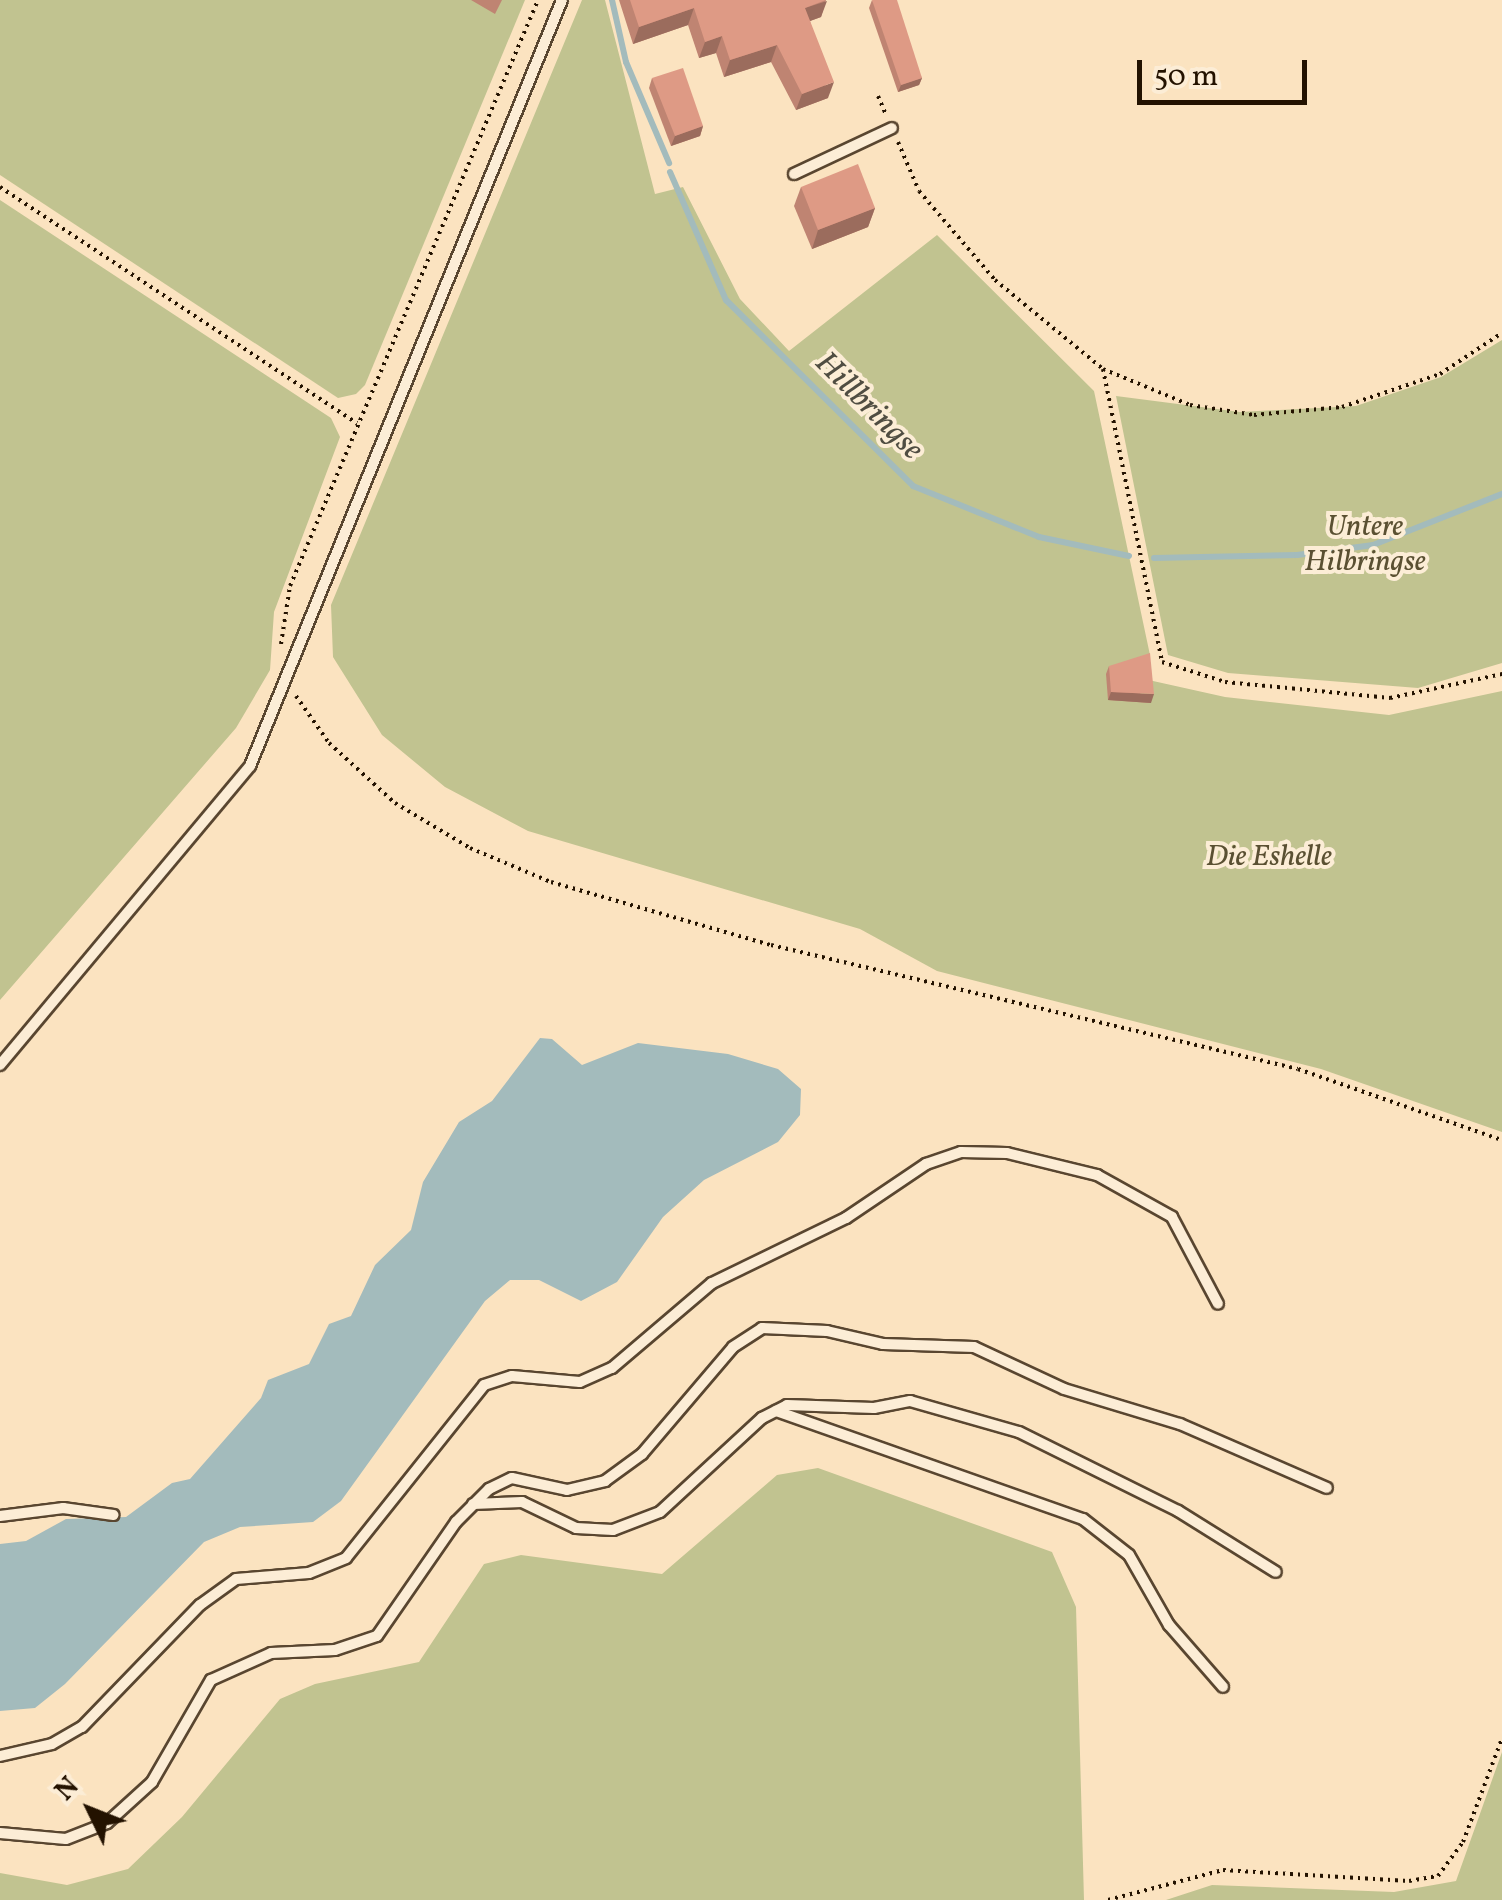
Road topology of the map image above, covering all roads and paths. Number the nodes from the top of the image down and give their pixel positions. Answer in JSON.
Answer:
{"nodes":[{"id":1,"x":538,"y":0,"type":"edge"},
{"id":2,"x":562,"y":0,"type":"edge"},
{"id":3,"x":878,"y":96,"type":"dead end"},
{"id":4,"x":892,"y":128,"type":"junction"},
{"id":5,"x":794,"y":174,"type":"dead end"},
{"id":6,"x":0,"y":186,"type":"edge"},
{"id":7,"x":1502,"y":334,"type":"edge"},
{"id":8,"x":1103,"y":369,"type":"junction"},
{"id":9,"x":357,"y":422,"type":"junction"},
{"id":10,"x":1502,"y":674,"type":"edge"},
{"id":11,"x":288,"y":680,"type":"junction"},
{"id":12,"x":0,"y":1062,"type":"edge"},
{"id":13,"x":1502,"y":1140,"type":"edge"},
{"id":14,"x":1218,"y":1304,"type":"dead end"},
{"id":15,"x":775,"y":1411,"type":"junction"},
{"id":16,"x":1327,"y":1488,"type":"dead end"},
{"id":17,"x":472,"y":1504,"type":"junction"},
{"id":18,"x":114,"y":1515,"type":"dead end"},
{"id":19,"x":0,"y":1516,"type":"edge"},
{"id":20,"x":1276,"y":1572,"type":"dead end"},
{"id":21,"x":1223,"y":1687,"type":"dead end"},
{"id":22,"x":1502,"y":1738,"type":"edge"},
{"id":23,"x":0,"y":1756,"type":"edge"},
{"id":24,"x":0,"y":1833,"type":"edge"},
{"id":25,"x":1108,"y":1900,"type":"edge"}],
"edges":[{"from":1,"to":9,"type":"path"},
{"from":2,"to":11,"type":"lane"},
{"from":3,"to":4,"type":"path"},
{"from":4,"to":5,"type":"lane"},
{"from":4,"to":8,"type":"path"},
{"from":6,"to":9,"type":"path"},
{"from":7,"to":8,"type":"path"},
{"from":8,"to":10,"type":"path"},
{"from":9,"to":11,"type":"path"},
{"from":11,"to":12,"type":"lane"},
{"from":11,"to":13,"type":"path"},
{"from":14,"to":23,"type":"lane"},
{"from":15,"to":17,"type":"lane"},
{"from":15,"to":20,"type":"lane"},
{"from":15,"to":21,"type":"lane"},
{"from":16,"to":17,"type":"lane"},
{"from":17,"to":24,"type":"lane"},
{"from":18,"to":19,"type":"lane"},
{"from":22,"to":25,"type":"path"}]}
